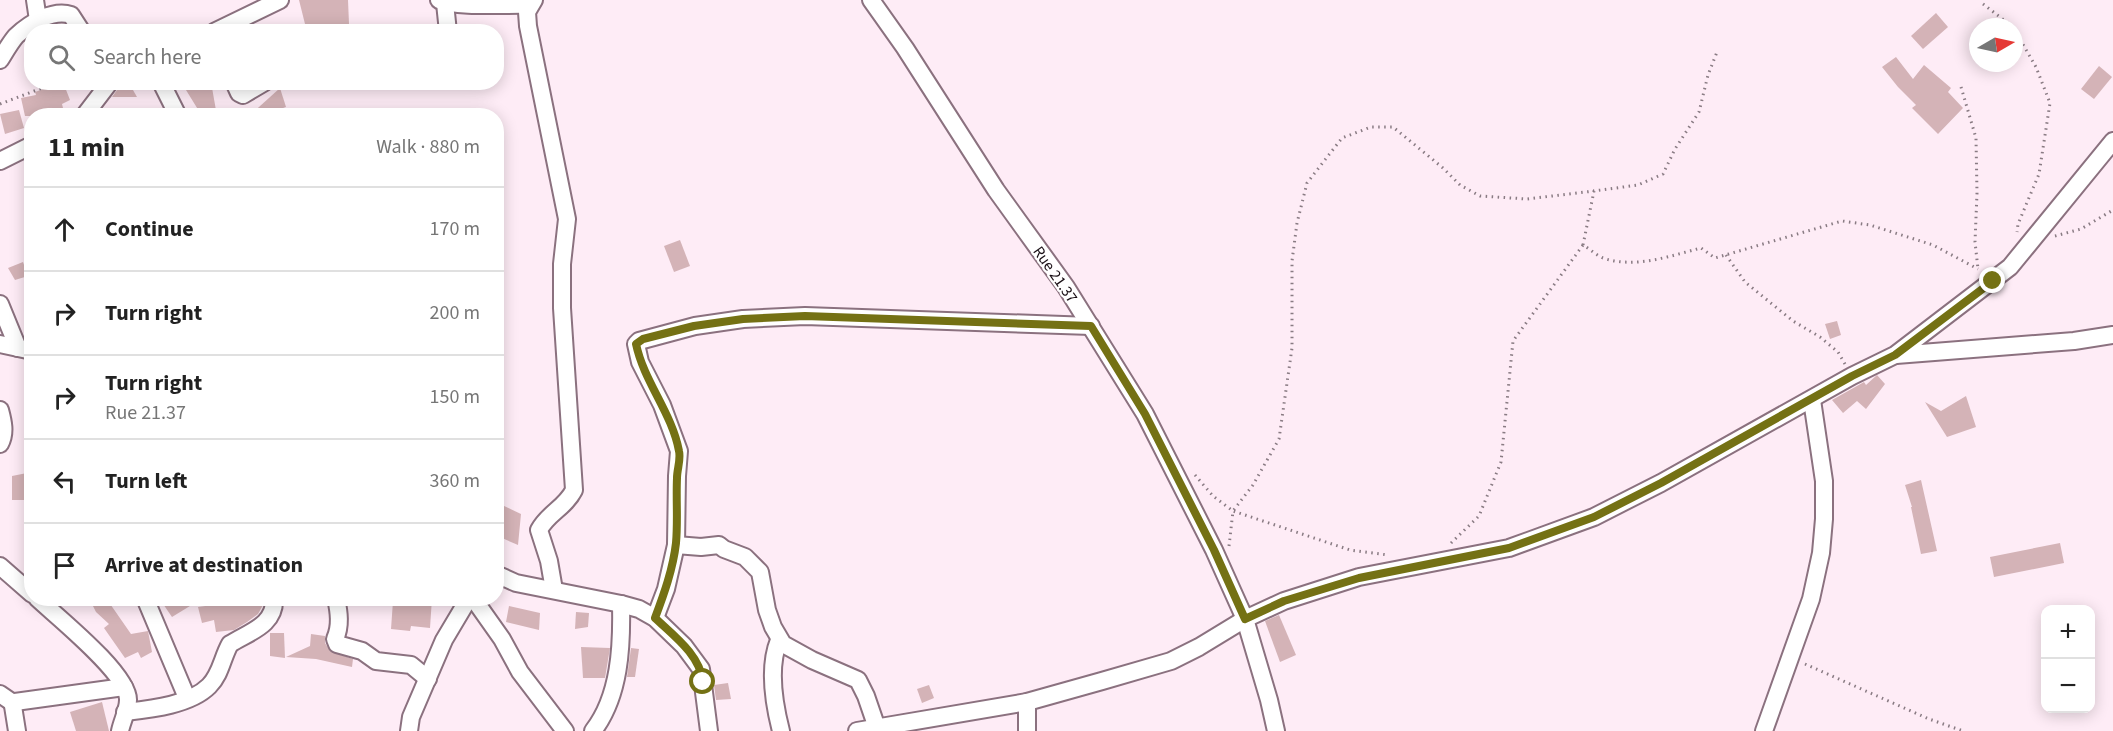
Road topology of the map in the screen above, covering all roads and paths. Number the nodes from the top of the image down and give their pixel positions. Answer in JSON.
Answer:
{"nodes":[{"id":1,"x":35,"y":0,"type":"edge"},
{"id":2,"x":280,"y":0,"type":"edge"},
{"id":3,"x":871,"y":0,"type":"edge"},
{"id":4,"x":442,"y":1,"type":"edge"},
{"id":5,"x":532,"y":2,"type":"edge"},
{"id":6,"x":1983,"y":4,"type":"dead end"},
{"id":7,"x":2001,"y":18,"type":"edge"},
{"id":8,"x":38,"y":20,"type":"junction"},
{"id":9,"x":33,"y":24,"type":"edge"},
{"id":10,"x":77,"y":24,"type":"edge"},
{"id":11,"x":230,"y":24,"type":"edge"},
{"id":12,"x":446,"y":24,"type":"edge"},
{"id":13,"x":24,"y":31,"type":"edge"},
{"id":14,"x":2023,"y":44,"type":"edge"},
{"id":15,"x":1717,"y":52,"type":"dead end"},
{"id":16,"x":0,"y":60,"type":"edge"},
{"id":17,"x":1961,"y":87,"type":"dead end"},
{"id":18,"x":37,"y":90,"type":"edge"},
{"id":19,"x":104,"y":90,"type":"edge"},
{"id":20,"x":166,"y":90,"type":"edge"},
{"id":21,"x":238,"y":90,"type":"edge"},
{"id":22,"x":251,"y":90,"type":"edge"},
{"id":23,"x":0,"y":104,"type":"edge"},
{"id":24,"x":90,"y":108,"type":"edge"},
{"id":25,"x":174,"y":108,"type":"edge"},
{"id":26,"x":2113,"y":141,"type":"edge"},
{"id":27,"x":24,"y":149,"type":"edge"},
{"id":28,"x":0,"y":161,"type":"edge"},
{"id":29,"x":1594,"y":191,"type":"junction"},
{"id":30,"x":2113,"y":210,"type":"edge"},
{"id":31,"x":2024,"y":236,"type":"junction"},
{"id":32,"x":1583,"y":245,"type":"junction"},
{"id":33,"x":1726,"y":255,"type":"junction"},
{"id":34,"x":1978,"y":269,"type":"junction"},
{"id":35,"x":2004,"y":272,"type":"junction"},
{"id":36,"x":0,"y":304,"type":"edge"},
{"id":37,"x":1091,"y":326,"type":"junction"},
{"id":38,"x":2113,"y":335,"type":"edge"},
{"id":39,"x":0,"y":344,"type":"edge"},
{"id":40,"x":24,"y":348,"type":"edge"},
{"id":41,"x":24,"y":350,"type":"edge"},
{"id":42,"x":1895,"y":355,"type":"junction"},
{"id":43,"x":1852,"y":376,"type":"junction"},
{"id":44,"x":1812,"y":399,"type":"junction"},
{"id":45,"x":0,"y":410,"type":"edge"},
{"id":46,"x":0,"y":444,"type":"edge"},
{"id":47,"x":1191,"y":470,"type":"dead end"},
{"id":48,"x":1233,"y":511,"type":"junction"},
{"id":49,"x":676,"y":545,"type":"junction"},
{"id":50,"x":1442,"y":547,"type":"dead end"},
{"id":51,"x":1393,"y":555,"type":"dead end"},
{"id":52,"x":0,"y":566,"type":"edge"},
{"id":53,"x":1226,"y":576,"type":"junction"},
{"id":54,"x":504,"y":578,"type":"edge"},
{"id":55,"x":24,"y":587,"type":"edge"},
{"id":56,"x":554,"y":590,"type":"junction"},
{"id":57,"x":621,"y":604,"type":"junction"},
{"id":58,"x":46,"y":606,"type":"edge"},
{"id":59,"x":148,"y":606,"type":"edge"},
{"id":60,"x":274,"y":606,"type":"edge"},
{"id":61,"x":338,"y":606,"type":"edge"},
{"id":62,"x":466,"y":606,"type":"edge"},
{"id":63,"x":477,"y":606,"type":"edge"},
{"id":64,"x":655,"y":618,"type":"junction"},
{"id":65,"x":1245,"y":619,"type":"junction"},
{"id":66,"x":779,"y":640,"type":"junction"},
{"id":67,"x":1789,"y":657,"type":"junction"},
{"id":68,"x":428,"y":679,"type":"junction"},
{"id":69,"x":124,"y":687,"type":"junction"},
{"id":70,"x":187,"y":698,"type":"junction"},
{"id":71,"x":7,"y":699,"type":"edge"},
{"id":72,"x":1027,"y":702,"type":"junction"},
{"id":73,"x":125,"y":712,"type":"junction"},
{"id":74,"x":877,"y":728,"type":"junction"},
{"id":75,"x":16,"y":731,"type":"edge"},
{"id":76,"x":120,"y":731,"type":"edge"},
{"id":77,"x":409,"y":731,"type":"edge"},
{"id":78,"x":565,"y":731,"type":"edge"},
{"id":79,"x":593,"y":731,"type":"edge"},
{"id":80,"x":709,"y":731,"type":"edge"},
{"id":81,"x":781,"y":731,"type":"edge"},
{"id":82,"x":857,"y":731,"type":"edge"},
{"id":83,"x":1028,"y":731,"type":"edge"},
{"id":84,"x":1276,"y":731,"type":"edge"},
{"id":85,"x":1764,"y":731,"type":"edge"},
{"id":86,"x":1963,"y":731,"type":"edge"}],
"edges":[{"from":1,"to":8,"type":"street"},
{"from":2,"to":11,"type":"street"},
{"from":3,"to":37,"type":"street","name":"Rue 21.37"},
{"from":4,"to":5,"type":"street"},
{"from":4,"to":12,"type":"street"},
{"from":5,"to":56,"type":"street"},
{"from":6,"to":7,"type":"path"},
{"from":8,"to":9,"type":"street"},
{"from":8,"to":10,"type":"street"},
{"from":13,"to":16,"type":"street"},
{"from":14,"to":31,"type":"path"},
{"from":15,"to":29,"type":"path"},
{"from":17,"to":34,"type":"path"},
{"from":18,"to":23,"type":"path"},
{"from":19,"to":24,"type":"street"},
{"from":20,"to":25,"type":"street"},
{"from":21,"to":22,"type":"street"},
{"from":26,"to":31,"type":"street"},
{"from":27,"to":28,"type":"street"},
{"from":29,"to":32,"type":"path"},
{"from":29,"to":48,"type":"path"},
{"from":30,"to":31,"type":"path"},
{"from":31,"to":35,"type":"street"},
{"from":32,"to":33,"type":"path"},
{"from":32,"to":50,"type":"path"},
{"from":33,"to":34,"type":"path"},
{"from":33,"to":43,"type":"path"},
{"from":34,"to":35,"type":"path"},
{"from":35,"to":42,"type":"street"},
{"from":36,"to":40,"type":"street"},
{"from":37,"to":49,"type":"street"},
{"from":37,"to":53,"type":"street","name":"Rue 21.37"},
{"from":38,"to":42,"type":"street"},
{"from":39,"to":41,"type":"street"},
{"from":42,"to":43,"type":"street"},
{"from":43,"to":44,"type":"street"},
{"from":44,"to":65,"type":"street"},
{"from":44,"to":67,"type":"street"},
{"from":45,"to":46,"type":"street"},
{"from":47,"to":48,"type":"path"},
{"from":48,"to":51,"type":"path"},
{"from":48,"to":53,"type":"path"},
{"from":49,"to":64,"type":"street"},
{"from":49,"to":66,"type":"street"},
{"from":52,"to":55,"type":"street"},
{"from":53,"to":65,"type":"street","name":"Rue 21.37"},
{"from":54,"to":56,"type":"street"},
{"from":56,"to":57,"type":"street"},
{"from":57,"to":64,"type":"street"},
{"from":57,"to":79,"type":"street"},
{"from":58,"to":69,"type":"street"},
{"from":59,"to":70,"type":"street"},
{"from":60,"to":70,"type":"street"},
{"from":61,"to":68,"type":"street"},
{"from":62,"to":68,"type":"street"},
{"from":63,"to":78,"type":"street"},
{"from":64,"to":80,"type":"street"},
{"from":65,"to":72,"type":"street"},
{"from":65,"to":84,"type":"street","name":"Rue 21.37"},
{"from":66,"to":74,"type":"street"},
{"from":66,"to":81,"type":"street"},
{"from":67,"to":85,"type":"street"},
{"from":67,"to":86,"type":"path"},
{"from":68,"to":77,"type":"street"},
{"from":69,"to":71,"type":"street"},
{"from":69,"to":73,"type":"street"},
{"from":70,"to":73,"type":"street"},
{"from":71,"to":75,"type":"street"},
{"from":72,"to":74,"type":"street"},
{"from":72,"to":83,"type":"street"},
{"from":73,"to":76,"type":"street"},
{"from":74,"to":82,"type":"street"}]}
